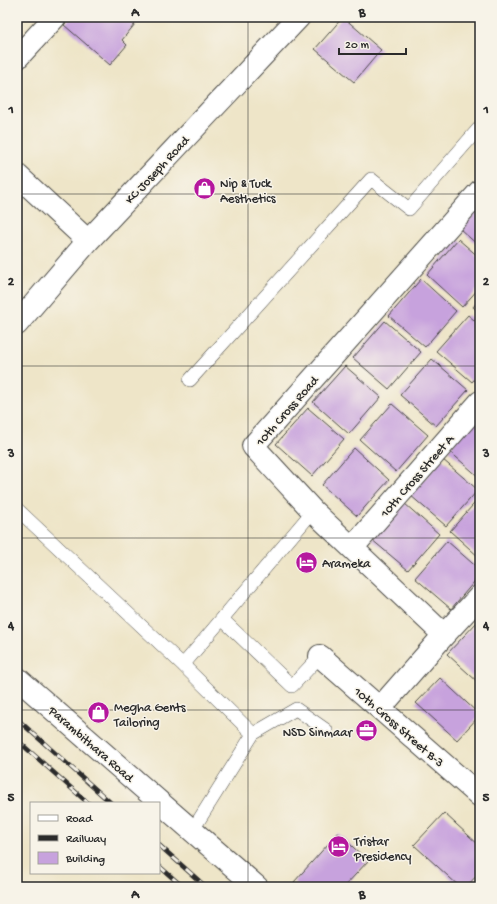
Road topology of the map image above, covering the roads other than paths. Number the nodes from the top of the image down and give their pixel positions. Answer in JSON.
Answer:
{"nodes":[{"id":1,"x":55,"y":17,"type":"edge"},
{"id":2,"x":299,"y":17,"type":"edge"},
{"id":3,"x":17,"y":58,"type":"edge"},
{"id":4,"x":480,"y":128,"type":"edge"},
{"id":5,"x":17,"y":175,"type":"edge"},
{"id":6,"x":480,"y":191,"type":"edge"},
{"id":7,"x":88,"y":242,"type":"junction"},
{"id":8,"x":17,"y":324,"type":"edge"},
{"id":9,"x":190,"y":380,"type":"dead end"},
{"id":10,"x":480,"y":402,"type":"edge"},
{"id":11,"x":17,"y":509,"type":"edge"},
{"id":12,"x":313,"y":511,"type":"junction"},
{"id":13,"x":352,"y":548,"type":"junction"},
{"id":14,"x":480,"y":596,"type":"edge"},
{"id":15,"x":222,"y":619,"type":"junction"},
{"id":16,"x":444,"y":635,"type":"junction"},
{"id":17,"x":320,"y":656,"type":"joint"},
{"id":18,"x":183,"y":665,"type":"junction"},
{"id":19,"x":17,"y":678,"type":"edge"},
{"id":20,"x":380,"y":708,"type":"junction"},
{"id":21,"x":326,"y":730,"type":"dead end"},
{"id":22,"x":253,"y":734,"type":"junction"},
{"id":23,"x":480,"y":796,"type":"edge"},
{"id":24,"x":159,"y":802,"type":"edge"},
{"id":25,"x":160,"y":803,"type":"edge"},
{"id":26,"x":192,"y":831,"type":"junction"},
{"id":27,"x":257,"y":887,"type":"edge"}],
"edges":[{"from":1,"to":3,"type":"street"},
{"from":2,"to":7,"type":"street","name":"KC Joseph Road"},
{"from":4,"to":9,"type":"lane"},
{"from":5,"to":7,"type":"street"},
{"from":6,"to":12,"type":"street","name":"10th Cross Road"},
{"from":7,"to":8,"type":"street","name":"KC Joseph Road"},
{"from":10,"to":13,"type":"street","name":"10th Cross Street A"},
{"from":11,"to":18,"type":"lane"},
{"from":12,"to":13,"type":"street","name":"10th Cross Road"},
{"from":12,"to":15,"type":"lane"},
{"from":13,"to":16,"type":"street","name":"10th Cross Road"},
{"from":14,"to":16,"type":"street"},
{"from":15,"to":17,"type":"lane"},
{"from":15,"to":18,"type":"lane"},
{"from":16,"to":20,"type":"street"},
{"from":17,"to":20,"type":"street","name":"10th Cross Street B-3"},
{"from":18,"to":22,"type":"lane"},
{"from":19,"to":24,"type":"street","name":"Parambithara Road"},
{"from":20,"to":23,"type":"street","name":"10th Cross Street B-3"},
{"from":21,"to":22,"type":"lane"},
{"from":22,"to":26,"type":"lane"},
{"from":25,"to":26,"type":"street","name":"Parambithara Road"},
{"from":26,"to":27,"type":"street","name":"Parambithara Road"}]}
